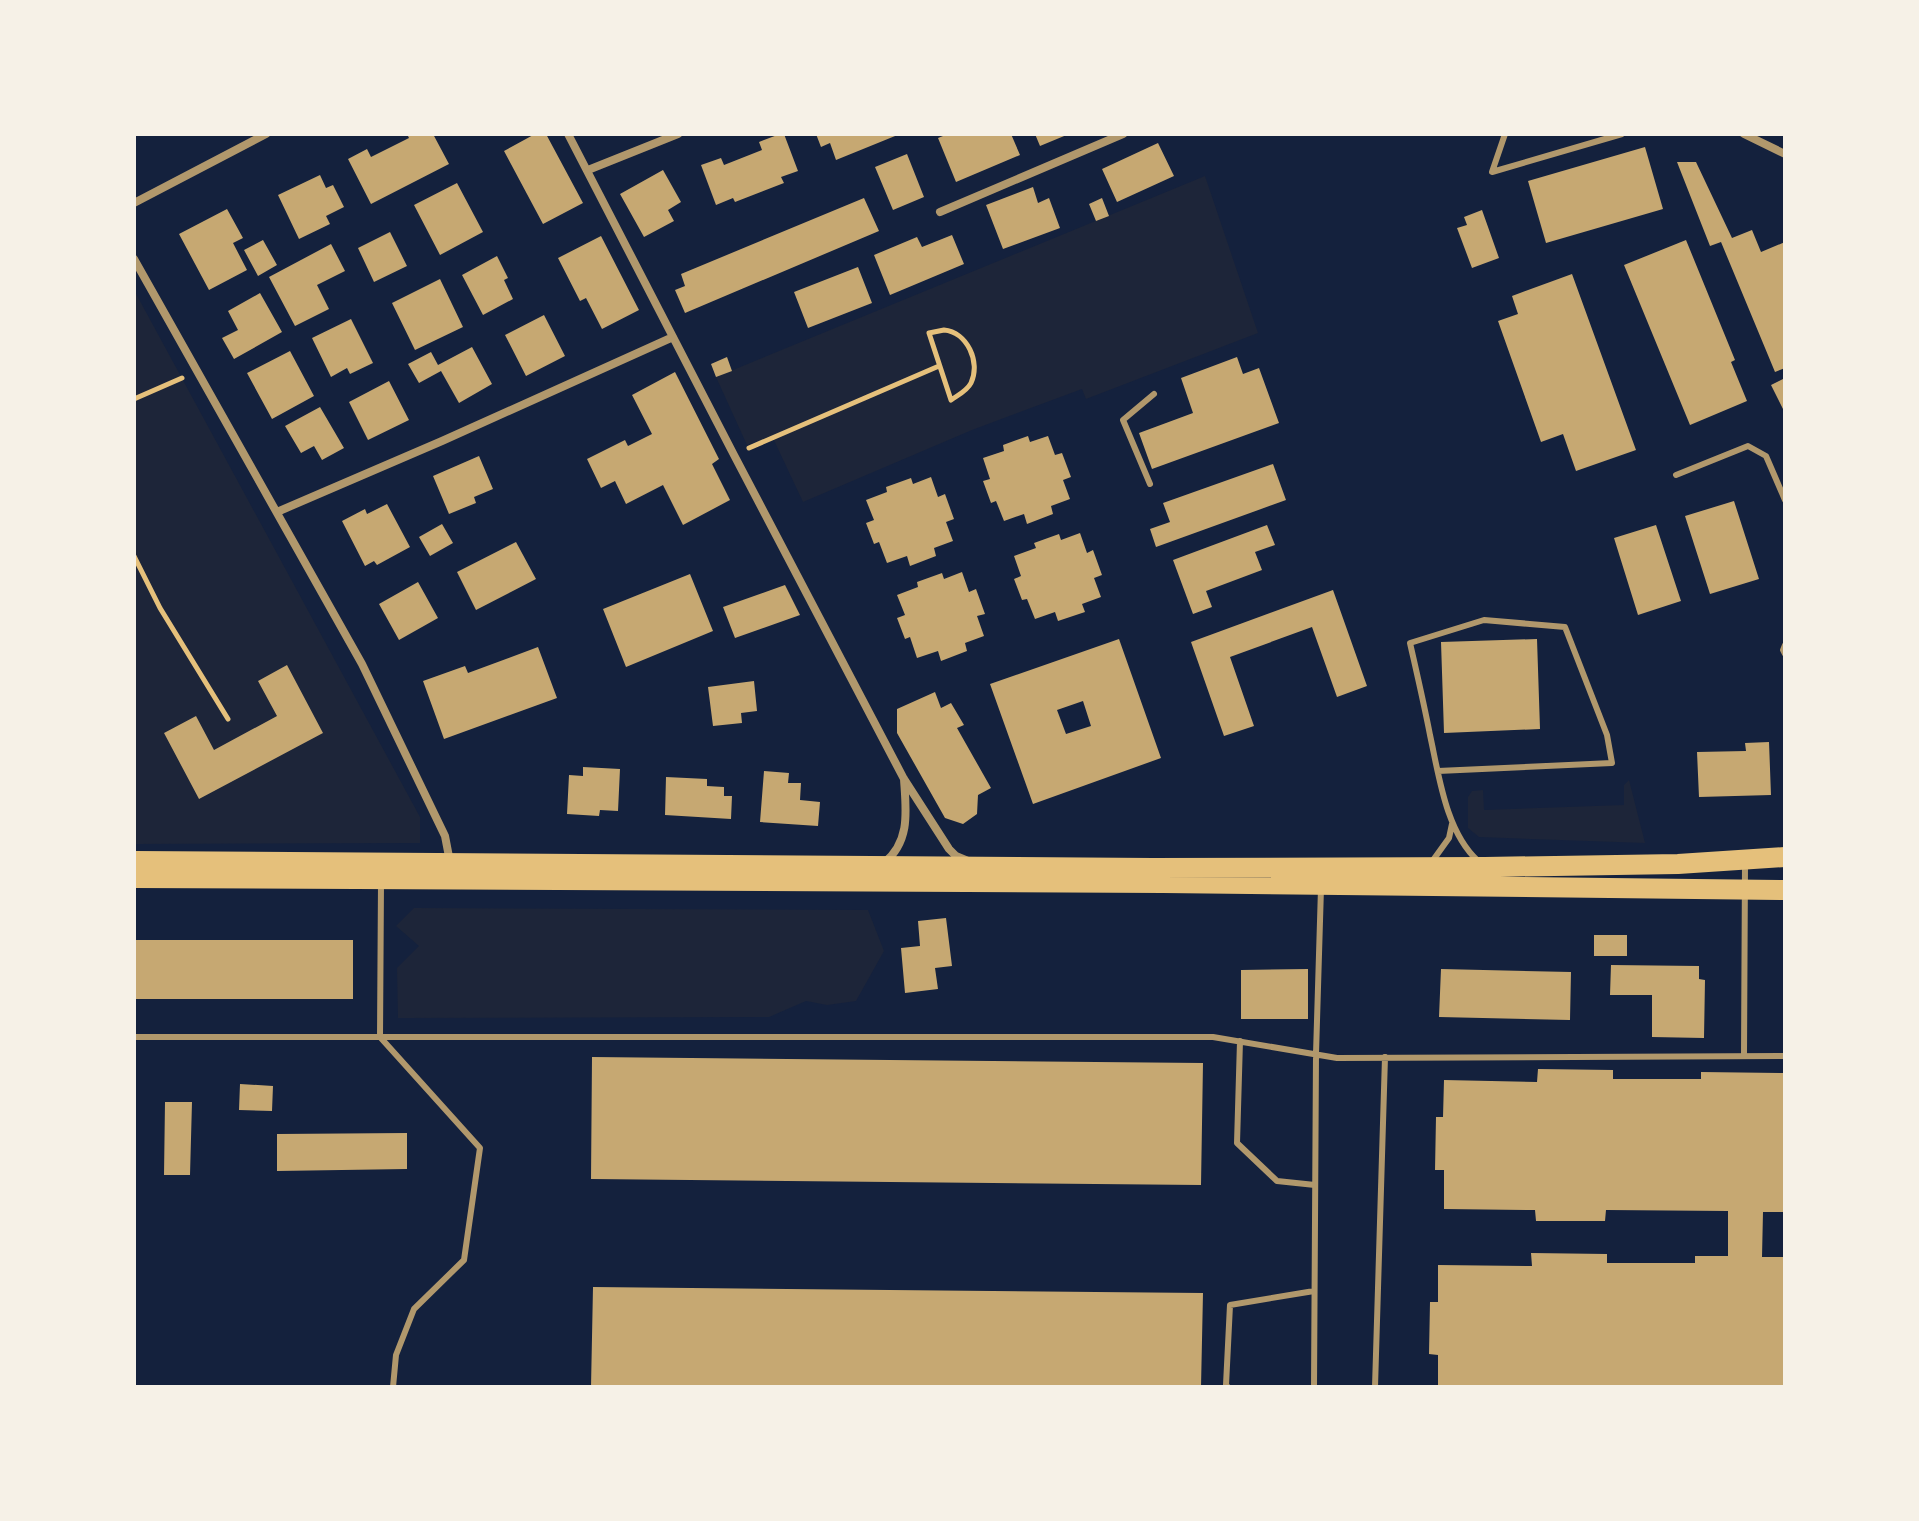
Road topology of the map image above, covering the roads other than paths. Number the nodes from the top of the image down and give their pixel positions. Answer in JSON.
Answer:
{"nodes":[{"id":1,"x":266,"y":134,"type":"edge"},
{"id":2,"x":568,"y":134,"type":"edge"},
{"id":3,"x":678,"y":134,"type":"edge"},
{"id":4,"x":1123,"y":134,"type":"edge"},
{"id":5,"x":1505,"y":134,"type":"edge"},
{"id":6,"x":1622,"y":134,"type":"edge"},
{"id":7,"x":1744,"y":134,"type":"edge"},
{"id":8,"x":1785,"y":154,"type":"edge"},
{"id":9,"x":588,"y":170,"type":"junction"},
{"id":10,"x":134,"y":203,"type":"edge"},
{"id":11,"x":940,"y":212,"type":"dead end"},
{"id":12,"x":134,"y":259,"type":"edge"},
{"id":13,"x":673,"y":337,"type":"junction"},
{"id":14,"x":1154,"y":394,"type":"dead end"},
{"id":15,"x":1676,"y":475,"type":"dead end"},
{"id":16,"x":1150,"y":484,"type":"dead end"},
{"id":17,"x":1785,"y":500,"type":"edge"},
{"id":18,"x":277,"y":512,"type":"junction"},
{"id":19,"x":1785,"y":645,"type":"edge"},
{"id":20,"x":1785,"y":654,"type":"edge"},
{"id":21,"x":1438,"y":771,"type":"junction"},
{"id":22,"x":904,"y":779,"type":"junction"},
{"id":23,"x":1452,"y":821,"type":"junction"},
{"id":24,"x":1785,"y":857,"type":"edge"},
{"id":25,"x":134,"y":861,"type":"edge"},
{"id":26,"x":1745,"y":861,"type":"junction"},
{"id":27,"x":450,"y":863,"type":"junction"},
{"id":28,"x":881,"y":865,"type":"junction"},
{"id":29,"x":984,"y":866,"type":"junction"},
{"id":30,"x":1428,"y":867,"type":"junction"},
{"id":31,"x":1485,"y":867,"type":"junction"},
{"id":32,"x":134,"y":878,"type":"edge"},
{"id":33,"x":381,"y":879,"type":"junction"},
{"id":34,"x":1321,"y":885,"type":"junction"},
{"id":35,"x":1745,"y":890,"type":"junction"},
{"id":36,"x":1785,"y":890,"type":"edge"},
{"id":37,"x":134,"y":1037,"type":"edge"},
{"id":38,"x":380,"y":1037,"type":"junction"},
{"id":39,"x":1240,"y":1041,"type":"junction"},
{"id":40,"x":1316,"y":1054,"type":"junction"},
{"id":41,"x":1744,"y":1056,"type":"junction"},
{"id":42,"x":1785,"y":1056,"type":"edge"},
{"id":43,"x":1385,"y":1057,"type":"junction"},
{"id":44,"x":1315,"y":1185,"type":"junction"},
{"id":45,"x":1314,"y":1291,"type":"junction"},
{"id":46,"x":393,"y":1387,"type":"edge"},
{"id":47,"x":1228,"y":1387,"type":"edge"},
{"id":48,"x":1314,"y":1387,"type":"edge"},
{"id":49,"x":1375,"y":1387,"type":"edge"}],
"edges":[{"from":1,"to":10,"type":"street"},
{"from":2,"to":9,"type":"street"},
{"from":3,"to":9,"type":"street"},
{"from":4,"to":11,"type":"street"},
{"from":5,"to":6,"type":"lane"},
{"from":7,"to":8,"type":"street"},
{"from":9,"to":13,"type":"street"},
{"from":12,"to":18,"type":"street"},
{"from":13,"to":18,"type":"street"},
{"from":13,"to":22,"type":"street"},
{"from":14,"to":16,"type":"lane"},
{"from":15,"to":17,"type":"lane"},
{"from":18,"to":27,"type":"street"},
{"from":19,"to":20,"type":"lane"},
{"from":21,"to":21,"type":"lane"},
{"from":21,"to":23,"type":"lane"},
{"from":22,"to":28,"type":"street"},
{"from":22,"to":29,"type":"street"},
{"from":23,"to":30,"type":"lane"},
{"from":23,"to":31,"type":"lane"},
{"from":24,"to":26,"type":"main road"},
{"from":25,"to":27,"type":"main road"},
{"from":26,"to":31,"type":"main road"},
{"from":26,"to":35,"type":"lane"},
{"from":27,"to":28,"type":"main road"},
{"from":28,"to":29,"type":"main road"},
{"from":29,"to":30,"type":"main road"},
{"from":30,"to":31,"type":"main road"},
{"from":32,"to":33,"type":"main road"},
{"from":33,"to":34,"type":"main road"},
{"from":33,"to":38,"type":"lane"},
{"from":34,"to":35,"type":"main road"},
{"from":34,"to":40,"type":"lane"},
{"from":35,"to":36,"type":"main road"},
{"from":35,"to":41,"type":"lane"},
{"from":37,"to":38,"type":"lane"},
{"from":38,"to":39,"type":"lane"},
{"from":38,"to":46,"type":"lane"},
{"from":39,"to":40,"type":"lane"},
{"from":39,"to":44,"type":"lane"},
{"from":40,"to":43,"type":"lane"},
{"from":40,"to":44,"type":"lane"},
{"from":41,"to":42,"type":"lane"},
{"from":41,"to":43,"type":"lane"},
{"from":43,"to":49,"type":"lane"},
{"from":44,"to":45,"type":"lane"},
{"from":45,"to":47,"type":"lane"},
{"from":45,"to":48,"type":"lane"}]}
